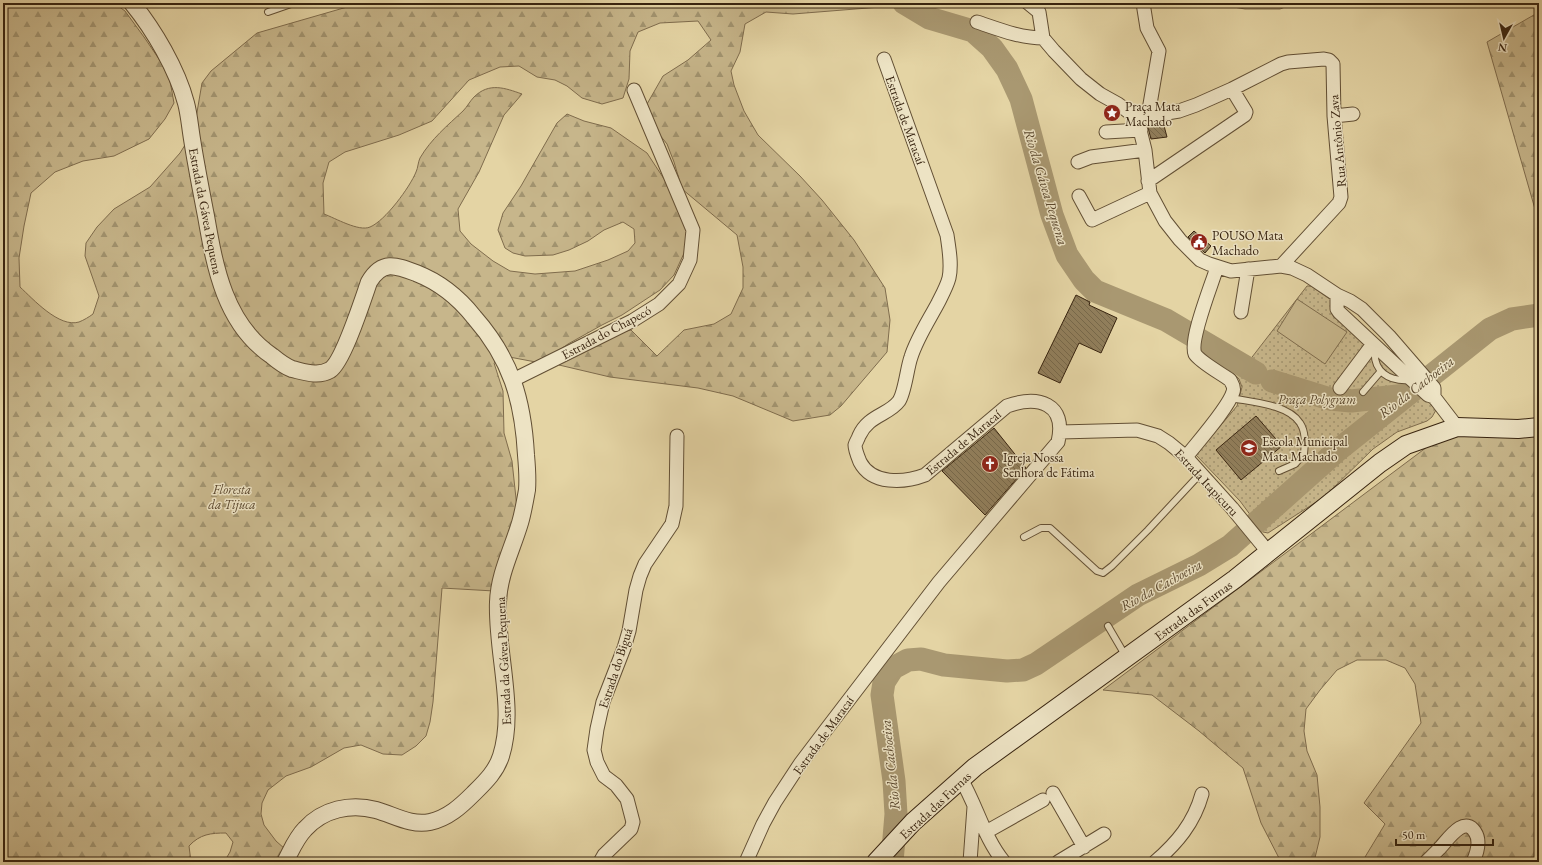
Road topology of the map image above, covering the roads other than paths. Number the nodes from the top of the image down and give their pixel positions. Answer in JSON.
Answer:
{"nodes":[{"id":1,"x":132,"y":3,"type":"edge"},
{"id":2,"x":294,"y":3,"type":"edge"},
{"id":3,"x":1028,"y":3,"type":"edge"},
{"id":4,"x":1143,"y":3,"type":"edge"},
{"id":5,"x":268,"y":12,"type":"dead end"},
{"id":6,"x":976,"y":22,"type":"dead end"},
{"id":7,"x":1043,"y":38,"type":"junction"},
{"id":8,"x":884,"y":59,"type":"dead end"},
{"id":9,"x":634,"y":90,"type":"dead end"},
{"id":10,"x":1234,"y":93,"type":"junction"},
{"id":11,"x":1353,"y":114,"type":"dead end"},
{"id":12,"x":1334,"y":116,"type":"junction"},
{"id":13,"x":1142,"y":122,"type":"junction"},
{"id":14,"x":1106,"y":132,"type":"dead end"},
{"id":15,"x":1145,"y":150,"type":"junction"},
{"id":16,"x":1078,"y":162,"type":"dead end"},
{"id":17,"x":1150,"y":184,"type":"junction"},
{"id":18,"x":1079,"y":196,"type":"dead end"},
{"id":19,"x":1281,"y":266,"type":"junction"},
{"id":20,"x":1217,"y":267,"type":"junction"},
{"id":21,"x":1248,"y":269,"type":"junction"},
{"id":22,"x":1337,"y":295,"type":"junction"},
{"id":23,"x":1241,"y":312,"type":"dead end"},
{"id":24,"x":1374,"y":345,"type":"junction"},
{"id":25,"x":1381,"y":371,"type":"junction"},
{"id":26,"x":513,"y":380,"type":"junction"},
{"id":27,"x":1417,"y":380,"type":"junction"},
{"id":28,"x":1340,"y":388,"type":"dead end"},
{"id":29,"x":1363,"y":392,"type":"dead end"},
{"id":30,"x":1231,"y":398,"type":"junction"},
{"id":31,"x":1457,"y":427,"type":"junction"},
{"id":32,"x":1539,"y":427,"type":"edge"},
{"id":33,"x":1060,"y":432,"type":"junction"},
{"id":34,"x":676,"y":436,"type":"dead end"},
{"id":35,"x":1186,"y":458,"type":"junction"},
{"id":36,"x":1279,"y":471,"type":"dead end"},
{"id":37,"x":1201,"y":473,"type":"junction"},
{"id":38,"x":1024,"y":537,"type":"dead end"},
{"id":39,"x":1269,"y":553,"type":"junction"},
{"id":40,"x":1108,"y":626,"type":"dead end"},
{"id":41,"x":1127,"y":658,"type":"junction"},
{"id":42,"x":961,"y":780,"type":"junction"},
{"id":43,"x":1202,"y":794,"type":"dead end"},
{"id":44,"x":974,"y":806,"type":"junction"},
{"id":45,"x":986,"y":832,"type":"junction"},
{"id":46,"x":1104,"y":834,"type":"dead end"},
{"id":47,"x":1084,"y":847,"type":"junction"},
{"id":48,"x":881,"y":856,"type":"edge"},
{"id":49,"x":285,"y":862,"type":"edge"},
{"id":50,"x":600,"y":862,"type":"edge"},
{"id":51,"x":746,"y":862,"type":"edge"},
{"id":52,"x":970,"y":862,"type":"edge"},
{"id":53,"x":1004,"y":862,"type":"edge"},
{"id":54,"x":1058,"y":862,"type":"edge"},
{"id":55,"x":1155,"y":862,"type":"edge"},
{"id":56,"x":1426,"y":862,"type":"edge"},
{"id":57,"x":1473,"y":862,"type":"edge"}],
"edges":[{"from":1,"to":26,"type":"street","name":"Estrada da Gávea Pequena"},
{"from":2,"to":5,"type":"lane"},
{"from":3,"to":7,"type":"street"},
{"from":4,"to":13,"type":"street"},
{"from":6,"to":7,"type":"street"},
{"from":7,"to":13,"type":"street"},
{"from":8,"to":33,"type":"street","name":"Estrada de Maracaí"},
{"from":9,"to":26,"type":"street","name":"Estrada do Chapecó"},
{"from":10,"to":12,"type":"street","name":"Rua Antônio Zava"},
{"from":10,"to":13,"type":"street"},
{"from":10,"to":17,"type":"street"},
{"from":11,"to":12,"type":"street"},
{"from":12,"to":19,"type":"street","name":"Rua Antônio Zava"},
{"from":13,"to":14,"type":"street"},
{"from":13,"to":15,"type":"street"},
{"from":15,"to":16,"type":"street"},
{"from":15,"to":17,"type":"street"},
{"from":17,"to":18,"type":"street"},
{"from":17,"to":20,"type":"street"},
{"from":19,"to":21,"type":"street"},
{"from":19,"to":22,"type":"street"},
{"from":20,"to":21,"type":"street"},
{"from":20,"to":30,"type":"street"},
{"from":21,"to":23,"type":"street"},
{"from":22,"to":24,"type":"street"},
{"from":22,"to":27,"type":"street"},
{"from":24,"to":25,"type":"lane"},
{"from":24,"to":27,"type":"street"},
{"from":24,"to":28,"type":"street"},
{"from":25,"to":27,"type":"lane"},
{"from":25,"to":29,"type":"lane"},
{"from":26,"to":49,"type":"street","name":"Estrada da Gávea Pequena"},
{"from":27,"to":31,"type":"street"},
{"from":30,"to":35,"type":"street"},
{"from":30,"to":36,"type":"lane"},
{"from":31,"to":32,"type":"main road","name":"Estrada das Furnas"},
{"from":31,"to":39,"type":"main road","name":"Estrada das Furnas"},
{"from":33,"to":35,"type":"street","name":"Estrada Itapicuru"},
{"from":33,"to":51,"type":"street","name":"Estrada de Maracaí"},
{"from":34,"to":50,"type":"street","name":"Estrada do Biguá"},
{"from":35,"to":37,"type":"street","name":"Estrada Itapicuru"},
{"from":37,"to":38,"type":"lane"},
{"from":37,"to":39,"type":"street","name":"Estrada Itapicuru"},
{"from":39,"to":41,"type":"main road","name":"Estrada das Furnas"},
{"from":40,"to":41,"type":"lane"},
{"from":41,"to":42,"type":"main road","name":"Estrada das Furnas"},
{"from":42,"to":44,"type":"street"},
{"from":42,"to":48,"type":"main road","name":"Estrada das Furnas"},
{"from":43,"to":55,"type":"street"},
{"from":44,"to":45,"type":"street"},
{"from":44,"to":52,"type":"street"},
{"from":45,"to":47,"type":"street"},
{"from":45,"to":53,"type":"street"},
{"from":46,"to":47,"type":"street"},
{"from":47,"to":54,"type":"street"},
{"from":56,"to":57,"type":"street"}]}
